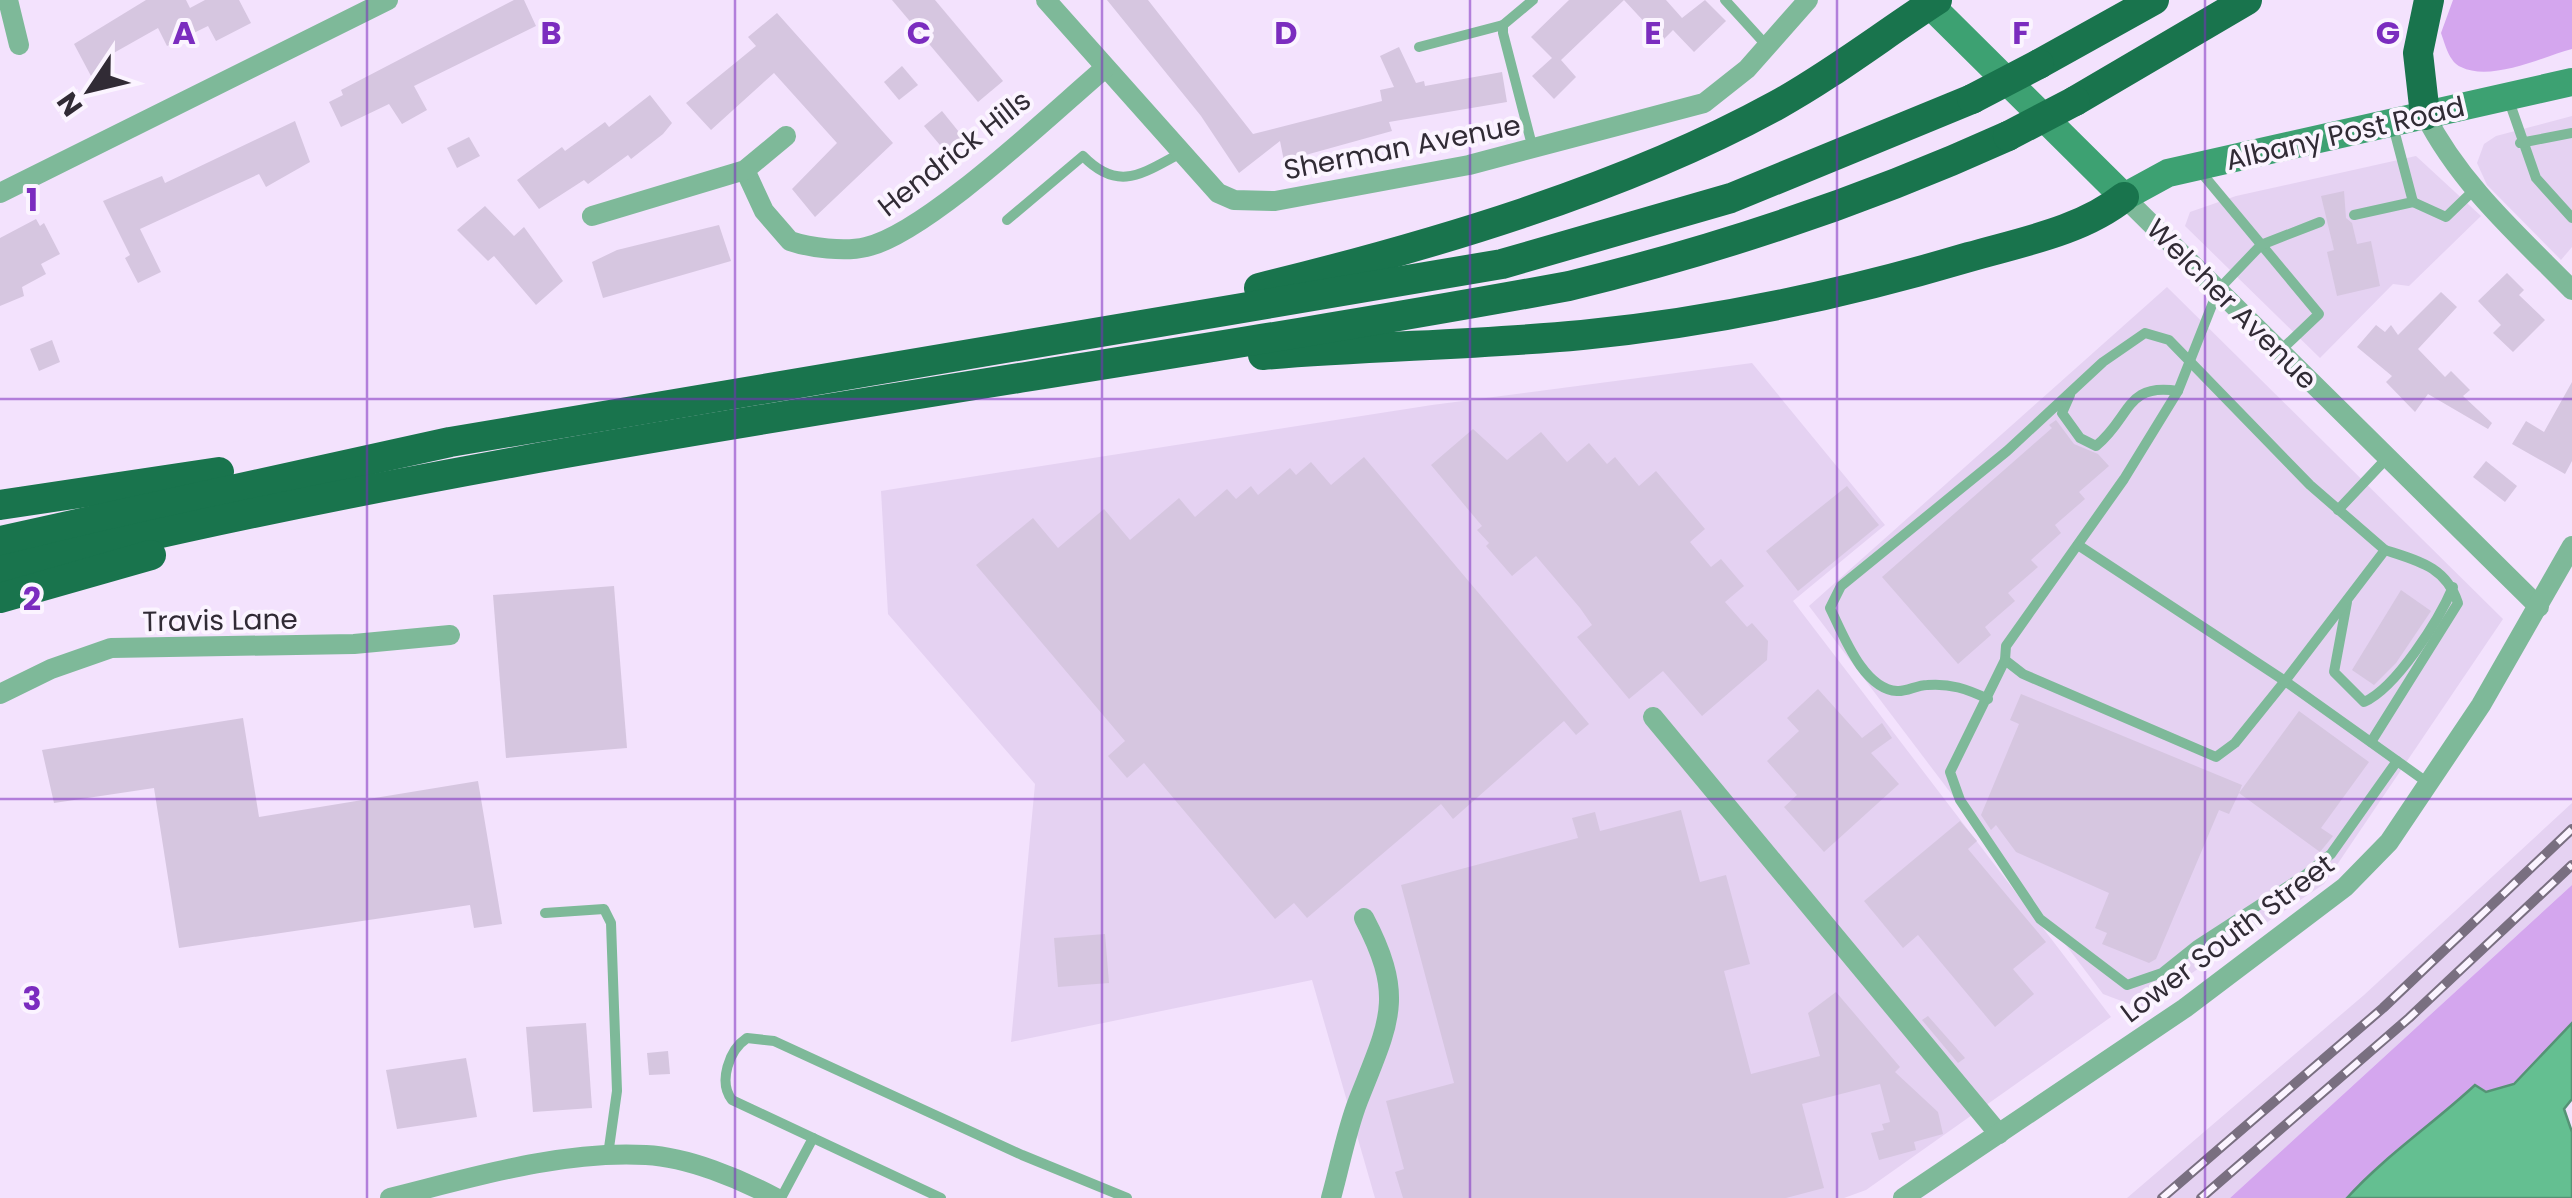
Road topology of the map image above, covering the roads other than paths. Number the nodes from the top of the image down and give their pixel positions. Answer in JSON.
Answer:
{"nodes":[{"id":1,"x":8,"y":0,"type":"edge"},
{"id":2,"x":388,"y":0,"type":"edge"},
{"id":3,"x":1046,"y":0,"type":"edge"},
{"id":4,"x":1532,"y":0,"type":"edge"},
{"id":5,"x":1725,"y":0,"type":"edge"},
{"id":6,"x":1808,"y":0,"type":"edge"},
{"id":7,"x":2154,"y":0,"type":"edge"},
{"id":8,"x":2247,"y":0,"type":"edge"},
{"id":9,"x":2429,"y":0,"type":"edge"},
{"id":10,"x":1930,"y":2,"type":"edge"},
{"id":11,"x":1504,"y":25,"type":"junction"},
{"id":12,"x":19,"y":45,"type":"dead end"},
{"id":13,"x":1768,"y":46,"type":"junction"},
{"id":14,"x":1420,"y":47,"type":"dead end"},
{"id":15,"x":1105,"y":68,"type":"junction"},
{"id":16,"x":2572,"y":82,"type":"edge"},
{"id":17,"x":2508,"y":96,"type":"junction"},
{"id":18,"x":2425,"y":115,"type":"junction"},
{"id":19,"x":2392,"y":122,"type":"junction"},
{"id":20,"x":2572,"y":133,"type":"edge"},
{"id":21,"x":786,"y":136,"type":"dead end"},
{"id":22,"x":2520,"y":143,"type":"junction"},
{"id":23,"x":1532,"y":149,"type":"junction"},
{"id":24,"x":1182,"y":153,"type":"junction"},
{"id":25,"x":2196,"y":166,"type":"junction"},
{"id":26,"x":745,"y":170,"type":"junction"},
{"id":27,"x":2474,"y":190,"type":"junction"},
{"id":28,"x":0,"y":193,"type":"edge"},
{"id":29,"x":2124,"y":197,"type":"junction"},
{"id":30,"x":2412,"y":202,"type":"junction"},
{"id":31,"x":2354,"y":215,"type":"dead end"},
{"id":32,"x":592,"y":216,"type":"dead end"},
{"id":33,"x":2572,"y":218,"type":"edge"},
{"id":34,"x":1007,"y":220,"type":"dead end"},
{"id":35,"x":2320,"y":222,"type":"dead end"},
{"id":36,"x":2261,"y":244,"type":"junction"},
{"id":37,"x":2218,"y":290,"type":"junction"},
{"id":38,"x":2572,"y":290,"type":"edge"},
{"id":39,"x":2280,"y":351,"type":"junction"},
{"id":40,"x":1034,"y":358,"type":"junction"},
{"id":41,"x":2190,"y":362,"type":"junction"},
{"id":42,"x":2074,"y":387,"type":"junction"},
{"id":43,"x":2178,"y":391,"type":"junction"},
{"id":44,"x":450,"y":442,"type":"junction"},
{"id":45,"x":571,"y":450,"type":"junction"},
{"id":46,"x":2388,"y":457,"type":"junction"},
{"id":47,"x":0,"y":505,"type":"edge"},
{"id":48,"x":2338,"y":510,"type":"junction"},
{"id":49,"x":0,"y":541,"type":"edge"},
{"id":50,"x":2078,"y":545,"type":"junction"},
{"id":51,"x":2572,"y":546,"type":"edge"},
{"id":52,"x":2384,"y":550,"type":"junction"},
{"id":53,"x":0,"y":571,"type":"edge"},
{"id":54,"x":2452,"y":586,"type":"junction"},
{"id":55,"x":2348,"y":596,"type":"junction"},
{"id":56,"x":0,"y":598,"type":"edge"},
{"id":57,"x":2539,"y":607,"type":"junction"},
{"id":58,"x":450,"y":634,"type":"dead end"},
{"id":59,"x":2005,"y":660,"type":"junction"},
{"id":60,"x":2285,"y":681,"type":"junction"},
{"id":61,"x":0,"y":694,"type":"edge"},
{"id":62,"x":1988,"y":698,"type":"junction"},
{"id":63,"x":1654,"y":716,"type":"dead end"},
{"id":64,"x":2370,"y":742,"type":"junction"},
{"id":65,"x":2397,"y":761,"type":"junction"},
{"id":66,"x":2428,"y":783,"type":"junction"},
{"id":67,"x":545,"y":913,"type":"dead end"},
{"id":68,"x":1364,"y":918,"type":"dead end"},
{"id":69,"x":1999,"y":1134,"type":"junction"},
{"id":70,"x":813,"y":1138,"type":"junction"},
{"id":71,"x":608,"y":1156,"type":"junction"},
{"id":72,"x":390,"y":1198,"type":"edge"},
{"id":73,"x":779,"y":1198,"type":"edge"},
{"id":74,"x":941,"y":1198,"type":"edge"},
{"id":75,"x":1127,"y":1198,"type":"edge"},
{"id":76,"x":1331,"y":1198,"type":"edge"},
{"id":77,"x":1903,"y":1198,"type":"edge"}],
"edges":[{"from":1,"to":12,"type":"street"},
{"from":2,"to":28,"type":"street"},
{"from":3,"to":15,"type":"street","name":"Sherman Avenue"},
{"from":4,"to":11,"type":"lane"},
{"from":5,"to":13,"type":"lane"},
{"from":6,"to":13,"type":"street","name":"Sherman Avenue"},
{"from":7,"to":40,"type":"highway","bridge":true},
{"from":8,"to":40,"type":"highway","bridge":true},
{"from":9,"to":18,"type":"highway"},
{"from":10,"to":29,"type":"main road","name":"Welcher Avenue"},
{"from":10,"to":40,"type":"highway"},
{"from":11,"to":14,"type":"lane"},
{"from":11,"to":23,"type":"lane"},
{"from":13,"to":23,"type":"street","name":"Sherman Avenue"},
{"from":15,"to":24,"type":"street","name":"Sherman Avenue"},
{"from":15,"to":26,"type":"street","name":"Hendrick Hills"},
{"from":16,"to":17,"type":"main road","name":"Albany Post Road"},
{"from":17,"to":18,"type":"main road","name":"Albany Post Road"},
{"from":17,"to":22,"type":"lane"},
{"from":18,"to":19,"type":"main road","name":"Albany Post Road"},
{"from":18,"to":27,"type":"street"},
{"from":19,"to":25,"type":"main road","name":"Albany Post Road"},
{"from":19,"to":30,"type":"lane"},
{"from":20,"to":22,"type":"lane"},
{"from":21,"to":26,"type":"street"},
{"from":22,"to":33,"type":"lane"},
{"from":23,"to":24,"type":"street","name":"Sherman Avenue"},
{"from":24,"to":34,"type":"lane"},
{"from":25,"to":29,"type":"main road","name":"Albany Post Road"},
{"from":25,"to":36,"type":"lane"},
{"from":26,"to":32,"type":"street"},
{"from":27,"to":30,"type":"lane"},
{"from":27,"to":38,"type":"street"},
{"from":29,"to":37,"type":"street","name":"Welcher Avenue"},
{"from":29,"to":40,"type":"highway"},
{"from":30,"to":31,"type":"lane"},
{"from":35,"to":36,"type":"lane"},
{"from":36,"to":37,"type":"lane"},
{"from":36,"to":39,"type":"lane"},
{"from":37,"to":39,"type":"street","name":"Welcher Avenue"},
{"from":37,"to":41,"type":"lane"},
{"from":39,"to":46,"type":"street","name":"Welcher Avenue"},
{"from":40,"to":44,"type":"highway"},
{"from":40,"to":45,"type":"highway"},
{"from":41,"to":42,"type":"lane"},
{"from":41,"to":43,"type":"lane"},
{"from":41,"to":48,"type":"lane"},
{"from":42,"to":43,"type":"lane"},
{"from":42,"to":62,"type":"lane"},
{"from":43,"to":50,"type":"lane"},
{"from":44,"to":47,"type":"highway"},
{"from":44,"to":49,"type":"highway"},
{"from":45,"to":53,"type":"highway"},
{"from":45,"to":56,"type":"highway"},
{"from":46,"to":48,"type":"lane"},
{"from":46,"to":57,"type":"street","name":"Welcher Avenue"},
{"from":48,"to":52,"type":"lane"},
{"from":50,"to":59,"type":"lane"},
{"from":50,"to":60,"type":"lane"},
{"from":51,"to":57,"type":"street","name":"Lower South Street"},
{"from":52,"to":54,"type":"lane"},
{"from":52,"to":55,"type":"lane"},
{"from":54,"to":55,"type":"lane"},
{"from":54,"to":64,"type":"lane"},
{"from":55,"to":60,"type":"lane"},
{"from":57,"to":66,"type":"street","name":"Lower South Street"},
{"from":58,"to":61,"type":"street","name":"Travis Lane"},
{"from":59,"to":60,"type":"lane"},
{"from":59,"to":62,"type":"lane"},
{"from":60,"to":64,"type":"lane"},
{"from":62,"to":65,"type":"lane"},
{"from":63,"to":69,"type":"street"},
{"from":64,"to":65,"type":"lane"},
{"from":65,"to":66,"type":"lane"},
{"from":66,"to":69,"type":"street","name":"Lower South Street"},
{"from":67,"to":71,"type":"lane"},
{"from":68,"to":76,"type":"street"},
{"from":69,"to":77,"type":"street","name":"Lower South Street"},
{"from":70,"to":73,"type":"lane"},
{"from":70,"to":74,"type":"lane"},
{"from":70,"to":75,"type":"lane"},
{"from":71,"to":72,"type":"street"},
{"from":71,"to":73,"type":"street"}]}
